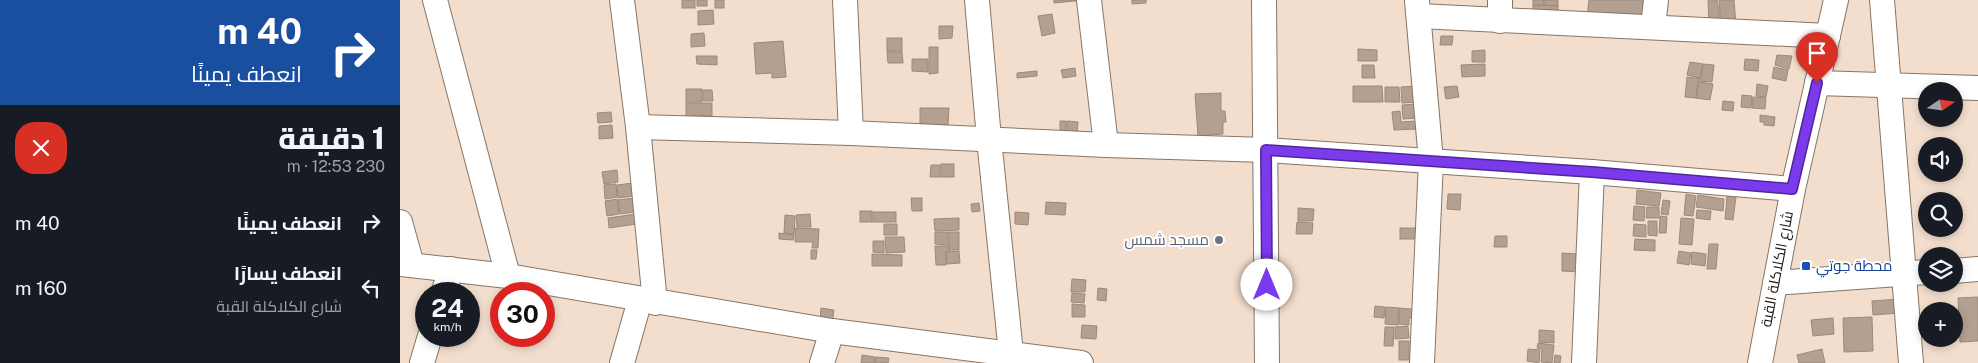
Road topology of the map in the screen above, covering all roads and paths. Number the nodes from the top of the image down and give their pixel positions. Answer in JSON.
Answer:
{"nodes":[{"id":1,"x":435,"y":0,"type":"edge"},
{"id":2,"x":622,"y":0,"type":"edge"},
{"id":3,"x":845,"y":0,"type":"edge"},
{"id":4,"x":977,"y":0,"type":"edge"},
{"id":5,"x":1089,"y":0,"type":"edge"},
{"id":6,"x":1264,"y":0,"type":"edge"},
{"id":7,"x":1656,"y":0,"type":"edge"},
{"id":8,"x":1836,"y":0,"type":"edge"},
{"id":9,"x":1882,"y":0,"type":"edge"},
{"id":10,"x":1418,"y":8,"type":"edge"},
{"id":11,"x":1500,"y":11,"type":"edge"},
{"id":12,"x":1653,"y":27,"type":"junction"},
{"id":13,"x":1828,"y":36,"type":"junction"},
{"id":14,"x":1817,"y":83,"type":"junction"},
{"id":15,"x":1890,"y":84,"type":"junction"},
{"id":16,"x":1978,"y":88,"type":"edge"},
{"id":17,"x":638,"y":127,"type":"junction"},
{"id":18,"x":851,"y":133,"type":"junction"},
{"id":19,"x":988,"y":139,"type":"junction"},
{"id":20,"x":1106,"y":145,"type":"junction"},
{"id":21,"x":1266,"y":150,"type":"junction"},
{"id":22,"x":1431,"y":161,"type":"junction"},
{"id":23,"x":1592,"y":172,"type":"junction"},
{"id":24,"x":1792,"y":189,"type":"junction"},
{"id":25,"x":400,"y":222,"type":"edge"},
{"id":26,"x":406,"y":264,"type":"edge"},
{"id":27,"x":451,"y":269,"type":"junction"},
{"id":28,"x":1978,"y":269,"type":"edge"},
{"id":29,"x":1963,"y":270,"type":"edge"},
{"id":30,"x":1915,"y":272,"type":"edge"},
{"id":31,"x":508,"y":276,"type":"junction"},
{"id":32,"x":447,"y":282,"type":"edge"},
{"id":33,"x":1775,"y":283,"type":"junction"},
{"id":34,"x":648,"y":301,"type":"junction"},
{"id":35,"x":832,"y":332,"type":"junction"},
{"id":36,"x":427,"y":347,"type":"edge"},
{"id":37,"x":1011,"y":359,"type":"edge"},
{"id":38,"x":422,"y":363,"type":"edge"},
{"id":39,"x":622,"y":363,"type":"edge"},
{"id":40,"x":822,"y":363,"type":"edge"},
{"id":41,"x":1081,"y":363,"type":"edge"},
{"id":42,"x":1267,"y":363,"type":"edge"},
{"id":43,"x":1422,"y":363,"type":"edge"},
{"id":44,"x":1584,"y":363,"type":"edge"},
{"id":45,"x":1760,"y":363,"type":"edge"},
{"id":46,"x":1911,"y":363,"type":"edge"}],
"edges":[{"from":1,"to":31,"type":"street"},
{"from":2,"to":17,"type":"street"},
{"from":3,"to":18,"type":"street"},
{"from":4,"to":19,"type":"street"},
{"from":5,"to":20,"type":"street"},
{"from":6,"to":21,"type":"street"},
{"from":7,"to":12,"type":"street"},
{"from":8,"to":13,"type":"street","name":"شارع الكلاكلة القبة"},
{"from":9,"to":15,"type":"street"},
{"from":10,"to":11,"type":"street"},
{"from":10,"to":22,"type":"street"},
{"from":11,"to":12,"type":"street"},
{"from":12,"to":13,"type":"street"},
{"from":13,"to":14,"type":"street","name":"شارع الكلاكلة القبة"},
{"from":14,"to":15,"type":"street"},
{"from":14,"to":24,"type":"street","name":"شارع الكلاكلة القبة"},
{"from":15,"to":16,"type":"street"},
{"from":15,"to":30,"type":"street"},
{"from":17,"to":18,"type":"street"},
{"from":17,"to":34,"type":"street"},
{"from":18,"to":19,"type":"street"},
{"from":19,"to":20,"type":"street"},
{"from":19,"to":37,"type":"street"},
{"from":20,"to":21,"type":"street"},
{"from":21,"to":22,"type":"street"},
{"from":21,"to":42,"type":"street"},
{"from":22,"to":23,"type":"street"},
{"from":22,"to":43,"type":"street"},
{"from":23,"to":24,"type":"street"},
{"from":23,"to":44,"type":"street"},
{"from":24,"to":33,"type":"street","name":"شارع الكلاكلة القبة"},
{"from":25,"to":26,"type":"street"},
{"from":26,"to":27,"type":"street"},
{"from":27,"to":31,"type":"street"},
{"from":27,"to":32,"type":"street"},
{"from":28,"to":29,"type":"street"},
{"from":30,"to":33,"type":"street"},
{"from":30,"to":46,"type":"street"},
{"from":31,"to":34,"type":"street"},
{"from":33,"to":45,"type":"street","name":"شارع الكلاكلة القبة"},
{"from":34,"to":35,"type":"street"},
{"from":34,"to":39,"type":"street"},
{"from":35,"to":37,"type":"street"},
{"from":35,"to":40,"type":"street"},
{"from":36,"to":38,"type":"street"},
{"from":37,"to":41,"type":"street"}]}
